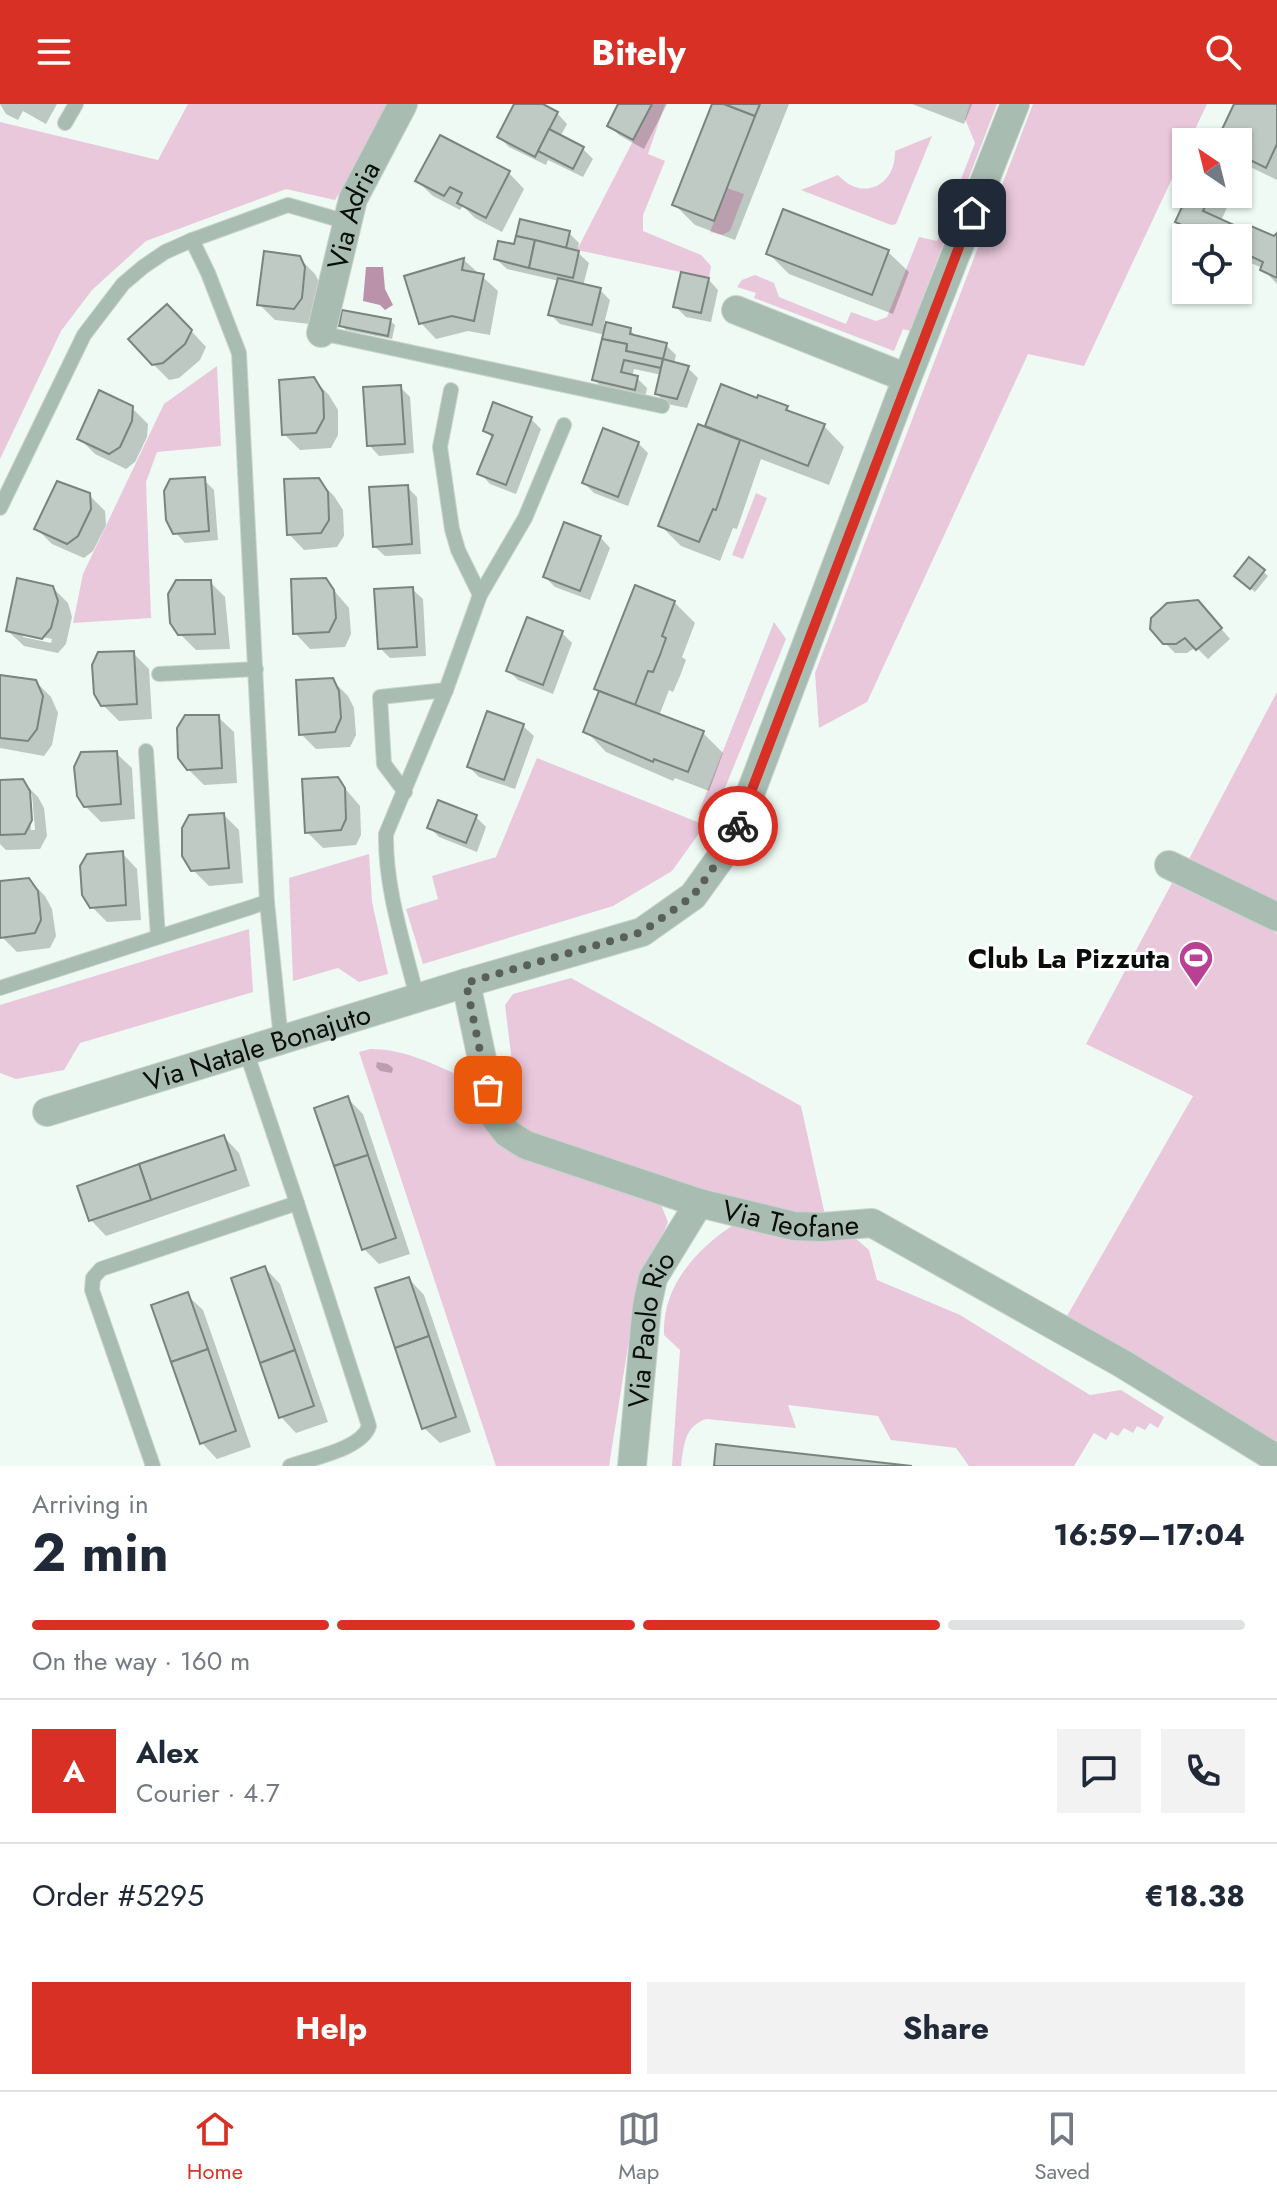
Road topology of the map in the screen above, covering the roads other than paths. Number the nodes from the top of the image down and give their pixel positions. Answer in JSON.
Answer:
{"nodes":[{"id":1,"x":76,"y":104,"type":"edge"},
{"id":2,"x":403,"y":104,"type":"edge"},
{"id":3,"x":1015,"y":104,"type":"edge"},
{"id":4,"x":65,"y":123,"type":"dead end"},
{"id":5,"x":347,"y":222,"type":"junction"},
{"id":6,"x":192,"y":240,"type":"junction"},
{"id":7,"x":736,"y":310,"type":"dead end"},
{"id":8,"x":321,"y":333,"type":"joint"},
{"id":9,"x":907,"y":378,"type":"junction"},
{"id":10,"x":451,"y":390,"type":"dead end"},
{"id":11,"x":662,"y":406,"type":"dead end"},
{"id":12,"x":564,"y":425,"type":"dead end"},
{"id":13,"x":0,"y":508,"type":"edge"},
{"id":14,"x":480,"y":595,"type":"junction"},
{"id":15,"x":256,"y":669,"type":"junction"},
{"id":16,"x":159,"y":674,"type":"dead end"},
{"id":17,"x":446,"y":690,"type":"junction"},
{"id":18,"x":146,"y":751,"type":"dead end"},
{"id":19,"x":405,"y":792,"type":"junction"},
{"id":20,"x":1169,"y":865,"type":"dead end"},
{"id":21,"x":267,"y":902,"type":"junction"},
{"id":22,"x":1277,"y":917,"type":"edge"},
{"id":23,"x":158,"y":937,"type":"junction"},
{"id":24,"x":466,"y":983,"type":"junction"},
{"id":25,"x":0,"y":988,"type":"edge"},
{"id":26,"x":417,"y":998,"type":"junction"},
{"id":27,"x":281,"y":1040,"type":"junction"},
{"id":28,"x":246,"y":1051,"type":"junction"},
{"id":29,"x":47,"y":1112,"type":"dead end"},
{"id":30,"x":297,"y":1203,"type":"junction"},
{"id":31,"x":699,"y":1203,"type":"junction"},
{"id":32,"x":1277,"y":1459,"type":"edge"},
{"id":33,"x":153,"y":1466,"type":"edge"},
{"id":34,"x":290,"y":1466,"type":"edge"},
{"id":35,"x":632,"y":1466,"type":"edge"}],
"edges":[{"from":1,"to":4,"type":"lane"},
{"from":2,"to":5,"type":"street","name":"Via Adria"},
{"from":3,"to":9,"type":"street","name":"Via Natale Bonajuto"},
{"from":5,"to":6,"type":"lane"},
{"from":5,"to":8,"type":"street","name":"Via Adria"},
{"from":6,"to":13,"type":"lane"},
{"from":6,"to":15,"type":"lane"},
{"from":7,"to":9,"type":"street"},
{"from":8,"to":11,"type":"lane"},
{"from":9,"to":24,"type":"street","name":"Via Natale Bonajuto"},
{"from":10,"to":14,"type":"lane"},
{"from":12,"to":14,"type":"lane"},
{"from":14,"to":17,"type":"lane"},
{"from":15,"to":16,"type":"lane"},
{"from":15,"to":21,"type":"lane"},
{"from":17,"to":19,"type":"lane"},
{"from":17,"to":19,"type":"lane"},
{"from":18,"to":23,"type":"lane"},
{"from":19,"to":26,"type":"lane"},
{"from":20,"to":22,"type":"street"},
{"from":21,"to":23,"type":"lane"},
{"from":21,"to":27,"type":"lane"},
{"from":23,"to":25,"type":"lane"},
{"from":24,"to":26,"type":"street","name":"Via Natale Bonajuto"},
{"from":24,"to":31,"type":"street","name":"Via Teofane"},
{"from":26,"to":27,"type":"street","name":"Via Natale Bonajuto"},
{"from":27,"to":28,"type":"street","name":"Via Natale Bonajuto"},
{"from":28,"to":29,"type":"street","name":"Via Natale Bonajuto"},
{"from":28,"to":30,"type":"lane"},
{"from":30,"to":33,"type":"lane"},
{"from":30,"to":34,"type":"lane"},
{"from":31,"to":32,"type":"street","name":"Via Teofane"},
{"from":31,"to":35,"type":"street","name":"Via Paolo Rio"}]}
